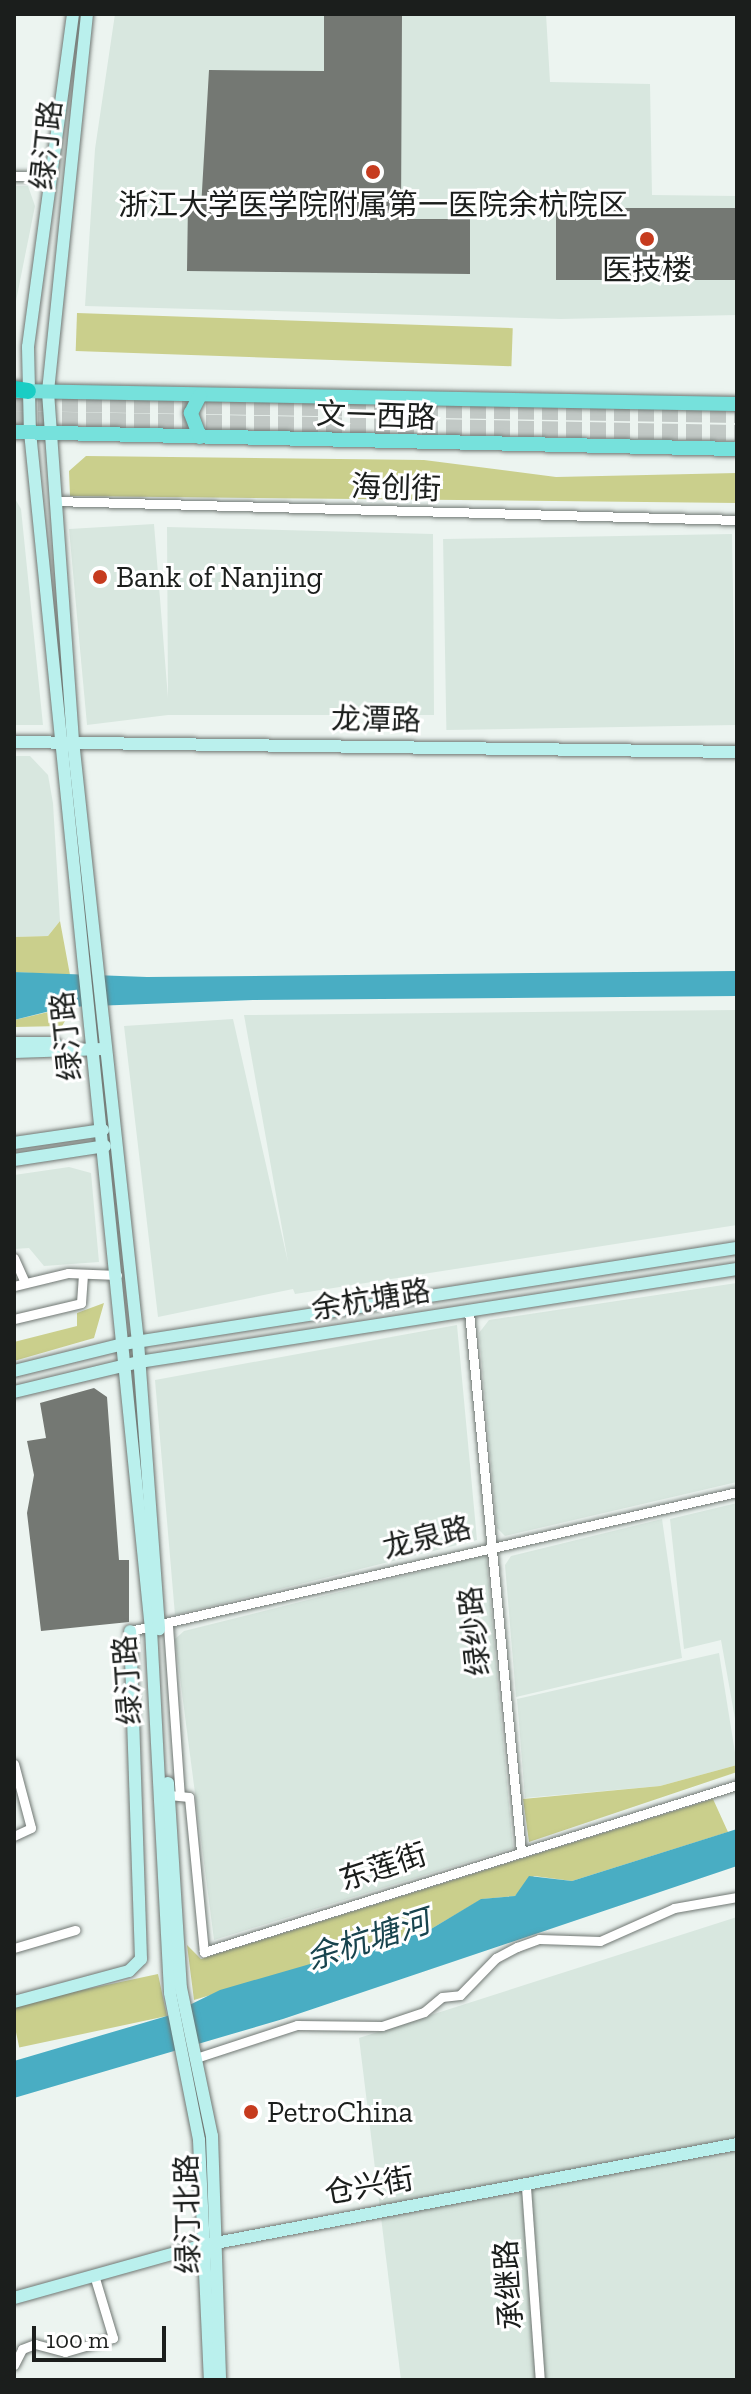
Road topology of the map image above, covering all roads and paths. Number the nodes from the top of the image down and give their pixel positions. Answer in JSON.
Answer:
{"nodes":[{"id":1,"x":73,"y":14,"type":"edge"},
{"id":2,"x":87,"y":14,"type":"edge"},
{"id":3,"x":14,"y":176,"type":"edge"},
{"id":4,"x":49,"y":176,"type":"junction"},
{"id":5,"x":19,"y":391,"type":"edge"},
{"id":6,"x":48,"y":392,"type":"junction"},
{"id":7,"x":200,"y":395,"type":"junction"},
{"id":8,"x":737,"y":404,"type":"edge"},
{"id":9,"x":14,"y":432,"type":"edge"},
{"id":10,"x":30,"y":432,"type":"junction"},
{"id":11,"x":50,"y":432,"type":"junction"},
{"id":12,"x":200,"y":437,"type":"junction"},
{"id":13,"x":737,"y":449,"type":"edge"},
{"id":14,"x":54,"y":501,"type":"junction"},
{"id":15,"x":737,"y":520,"type":"edge"},
{"id":16,"x":68,"y":741,"type":"junction"},
{"id":17,"x":14,"y":742,"type":"edge"},
{"id":18,"x":737,"y":752,"type":"edge"},
{"id":19,"x":14,"y":1043,"type":"edge"},
{"id":20,"x":101,"y":1046,"type":"junction"},
{"id":21,"x":14,"y":1052,"type":"edge"},
{"id":22,"x":103,"y":1130,"type":"junction"},
{"id":23,"x":14,"y":1143,"type":"edge"},
{"id":24,"x":105,"y":1146,"type":"junction"},
{"id":25,"x":14,"y":1160,"type":"edge"},
{"id":26,"x":737,"y":1248,"type":"edge"},
{"id":27,"x":14,"y":1258,"type":"edge"},
{"id":28,"x":737,"y":1269,"type":"edge"},
{"id":29,"x":117,"y":1275,"type":"junction"},
{"id":30,"x":83,"y":1276,"type":"junction"},
{"id":31,"x":19,"y":1284,"type":"edge"},
{"id":32,"x":469,"y":1312,"type":"junction"},
{"id":33,"x":14,"y":1319,"type":"edge"},
{"id":34,"x":138,"y":1342,"type":"junction"},
{"id":35,"x":123,"y":1344,"type":"junction"},
{"id":36,"x":139,"y":1362,"type":"junction"},
{"id":37,"x":125,"y":1364,"type":"junction"},
{"id":38,"x":14,"y":1371,"type":"edge"},
{"id":39,"x":14,"y":1392,"type":"edge"},
{"id":40,"x":737,"y":1492,"type":"edge"},
{"id":41,"x":491,"y":1547,"type":"junction"},
{"id":42,"x":159,"y":1628,"type":"junction"},
{"id":43,"x":130,"y":1631,"type":"joint"},
{"id":44,"x":14,"y":1764,"type":"edge"},
{"id":45,"x":737,"y":1785,"type":"edge"},
{"id":46,"x":174,"y":1796,"type":"junction"},
{"id":47,"x":14,"y":1836,"type":"edge"},
{"id":48,"x":521,"y":1851,"type":"junction"},
{"id":49,"x":737,"y":1897,"type":"edge"},
{"id":50,"x":75,"y":1930,"type":"dead end"},
{"id":51,"x":14,"y":1948,"type":"edge"},
{"id":52,"x":176,"y":1990,"type":"junction"},
{"id":53,"x":14,"y":2002,"type":"edge"},
{"id":54,"x":198,"y":2053,"type":"junction"},
{"id":55,"x":184,"y":2054,"type":"joint"},
{"id":56,"x":737,"y":2144,"type":"edge"},
{"id":57,"x":526,"y":2187,"type":"junction"},
{"id":58,"x":207,"y":2244,"type":"junction"},
{"id":59,"x":94,"y":2275,"type":"junction"},
{"id":60,"x":14,"y":2298,"type":"edge"},
{"id":61,"x":14,"y":2365,"type":"edge"},
{"id":62,"x":210,"y":2380,"type":"edge"},
{"id":63,"x":220,"y":2380,"type":"edge"},
{"id":64,"x":540,"y":2380,"type":"edge"}],
"edges":[{"from":1,"to":4,"type":"main road","name":"绿汀路"},
{"from":2,"to":6,"type":"main road","name":"绿汀路"},
{"from":3,"to":4,"type":"street"},
{"from":4,"to":5,"type":"main road","name":"绿汀路"},
{"from":5,"to":6,"type":"main road"},
{"from":5,"to":10,"type":"main road","name":"绿汀路"},
{"from":6,"to":7,"type":"main road"},
{"from":6,"to":11,"type":"main road","name":"绿汀路"},
{"from":7,"to":8,"type":"main road"},
{"from":7,"to":12,"type":"main road"},
{"from":9,"to":10,"type":"main road","name":"文一西路"},
{"from":10,"to":11,"type":"main road","name":"文一西路"},
{"from":10,"to":16,"type":"main road","name":"绿汀路"},
{"from":11,"to":12,"type":"main road","name":"文一西路"},
{"from":11,"to":14,"type":"main road","name":"绿汀路"},
{"from":12,"to":13,"type":"main road","name":"文一西路"},
{"from":14,"to":15,"type":"street","name":"海创街"},
{"from":14,"to":16,"type":"main road","name":"绿汀路"},
{"from":16,"to":17,"type":"main road","name":"龙潭路"},
{"from":16,"to":18,"type":"main road","name":"龙潭路"},
{"from":16,"to":20,"type":"main road","name":"绿汀路"},
{"from":19,"to":20,"type":"main road"},
{"from":20,"to":21,"type":"main road"},
{"from":20,"to":22,"type":"main road","name":"绿汀路"},
{"from":20,"to":34,"type":"main road","name":"绿汀路"},
{"from":22,"to":23,"type":"main road"},
{"from":22,"to":24,"type":"main road","name":"绿汀路"},
{"from":24,"to":25,"type":"main road"},
{"from":24,"to":29,"type":"main road","name":"绿汀路"},
{"from":26,"to":34,"type":"main road","name":"余杭塘路"},
{"from":27,"to":31,"type":"street"},
{"from":28,"to":32,"type":"main road","name":"余杭塘路"},
{"from":29,"to":30,"type":"street"},
{"from":29,"to":35,"type":"main road","name":"绿汀路"},
{"from":30,"to":31,"type":"street"},
{"from":30,"to":33,"type":"street"},
{"from":32,"to":36,"type":"main road","name":"余杭塘路"},
{"from":32,"to":41,"type":"street","name":"绿纱路"},
{"from":34,"to":35,"type":"main road","name":"余杭塘路"},
{"from":34,"to":36,"type":"main road","name":"绿汀路"},
{"from":35,"to":37,"type":"main road","name":"绿汀路"},
{"from":35,"to":38,"type":"main road","name":"余杭塘路"},
{"from":36,"to":37,"type":"main road","name":"余杭塘路"},
{"from":36,"to":42,"type":"main road","name":"绿汀路"},
{"from":37,"to":39,"type":"main road","name":"余杭塘路"},
{"from":37,"to":42,"type":"main road","name":"绿汀路"},
{"from":40,"to":41,"type":"street","name":"龙泉路"},
{"from":41,"to":42,"type":"street","name":"龙泉路"},
{"from":41,"to":48,"type":"street","name":"绿纱路"},
{"from":42,"to":43,"type":"street","name":"龙泉路"},
{"from":42,"to":46,"type":"main road","name":"绿汀路"},
{"from":42,"to":52,"type":"main road","name":"绿汀路"},
{"from":43,"to":53,"type":"main road"},
{"from":44,"to":47,"type":"street"},
{"from":45,"to":48,"type":"street","name":"东莲街"},
{"from":46,"to":48,"type":"street","name":"东莲街"},
{"from":46,"to":52,"type":"main road","name":"绿汀路"},
{"from":49,"to":54,"type":"street"},
{"from":50,"to":51,"type":"street"},
{"from":52,"to":54,"type":"main road","name":"绿汀路"},
{"from":52,"to":55,"type":"main road","name":"绿汀路"},
{"from":54,"to":58,"type":"main road","name":"绿汀北路"},
{"from":55,"to":58,"type":"main road","name":"绿汀北路"},
{"from":56,"to":57,"type":"main road","name":"仓兴街"},
{"from":57,"to":58,"type":"main road","name":"仓兴街"},
{"from":57,"to":64,"type":"street","name":"承继路"},
{"from":58,"to":59,"type":"main road","name":"仓兴街"},
{"from":58,"to":62,"type":"main road","name":"绿汀北路"},
{"from":58,"to":63,"type":"main road","name":"绿汀北路"},
{"from":59,"to":60,"type":"main road","name":"仓兴街"},
{"from":59,"to":61,"type":"street"}]}
